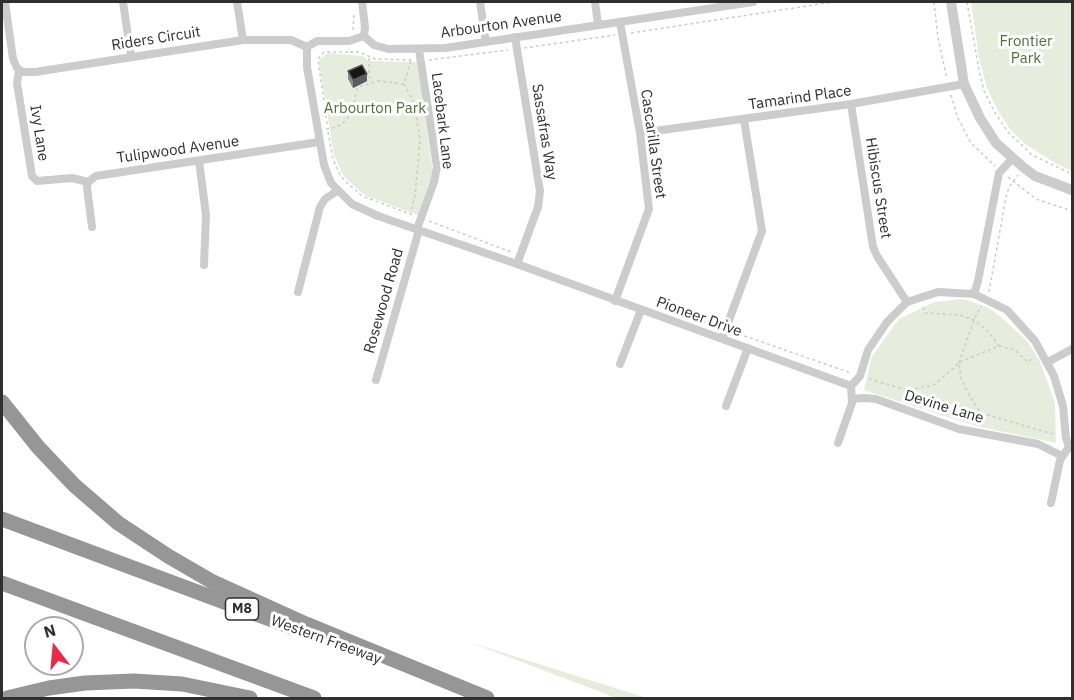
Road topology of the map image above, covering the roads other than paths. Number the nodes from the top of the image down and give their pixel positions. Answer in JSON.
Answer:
{"nodes":[{"id":1,"x":5,"y":2,"type":"edge"},
{"id":2,"x":123,"y":2,"type":"edge"},
{"id":3,"x":237,"y":2,"type":"edge"},
{"id":4,"x":362,"y":2,"type":"edge"},
{"id":5,"x":480,"y":2,"type":"edge"},
{"id":6,"x":595,"y":2,"type":"edge"},
{"id":7,"x":753,"y":2,"type":"edge"},
{"id":8,"x":951,"y":2,"type":"edge"},
{"id":9,"x":720,"y":4,"type":"edge"},
{"id":10,"x":621,"y":22,"type":"junction"},
{"id":11,"x":598,"y":25,"type":"junction"},
{"id":12,"x":364,"y":36,"type":"junction"},
{"id":13,"x":515,"y":37,"type":"junction"},
{"id":14,"x":243,"y":40,"type":"junction"},
{"id":15,"x":486,"y":42,"type":"junction"},
{"id":16,"x":308,"y":47,"type":"junction"},
{"id":17,"x":419,"y":50,"type":"junction"},
{"id":18,"x":131,"y":56,"type":"junction"},
{"id":19,"x":19,"y":70,"type":"junction"},
{"id":20,"x":964,"y":84,"type":"junction"},
{"id":21,"x":851,"y":104,"type":"junction"},
{"id":22,"x":744,"y":120,"type":"junction"},
{"id":23,"x":640,"y":133,"type":"junction"},
{"id":24,"x":319,"y":142,"type":"junction"},
{"id":25,"x":1012,"y":159,"type":"junction"},
{"id":26,"x":199,"y":161,"type":"junction"},
{"id":27,"x":88,"y":182,"type":"junction"},
{"id":28,"x":1072,"y":190,"type":"edge"},
{"id":29,"x":337,"y":191,"type":"junction"},
{"id":30,"x":92,"y":228,"type":"dead end"},
{"id":31,"x":418,"y":230,"type":"junction"},
{"id":32,"x":517,"y":264,"type":"junction"},
{"id":33,"x":204,"y":266,"type":"dead end"},
{"id":34,"x":297,"y":292,"type":"dead end"},
{"id":35,"x":974,"y":294,"type":"junction"},
{"id":36,"x":615,"y":301,"type":"junction"},
{"id":37,"x":907,"y":302,"type":"junction"},
{"id":38,"x":641,"y":310,"type":"junction"},
{"id":39,"x":722,"y":339,"type":"junction"},
{"id":40,"x":748,"y":348,"type":"junction"},
{"id":41,"x":1072,"y":350,"type":"edge"},
{"id":42,"x":1048,"y":362,"type":"junction"},
{"id":43,"x":620,"y":364,"type":"dead end"},
{"id":44,"x":376,"y":380,"type":"dead end"},
{"id":45,"x":851,"y":387,"type":"junction"},
{"id":46,"x":852,"y":399,"type":"junction"},
{"id":47,"x":2,"y":402,"type":"edge"},
{"id":48,"x":726,"y":406,"type":"dead end"},
{"id":49,"x":838,"y":443,"type":"dead end"},
{"id":50,"x":1071,"y":448,"type":"edge"},
{"id":51,"x":1062,"y":456,"type":"junction"},
{"id":52,"x":1051,"y":503,"type":"dead end"},
{"id":53,"x":2,"y":519,"type":"edge"},
{"id":54,"x":2,"y":583,"type":"edge"},
{"id":55,"x":7,"y":699,"type":"edge"},
{"id":56,"x":250,"y":699,"type":"edge"},
{"id":57,"x":314,"y":699,"type":"edge"},
{"id":58,"x":482,"y":699,"type":"edge"},
{"id":59,"x":487,"y":699,"type":"edge"}],
"edges":[{"from":1,"to":19,"type":"street"},
{"from":2,"to":18,"type":"street"},
{"from":3,"to":14,"type":"street"},
{"from":4,"to":12,"type":"street"},
{"from":5,"to":15,"type":"street"},
{"from":6,"to":11,"type":"street"},
{"from":7,"to":9,"type":"street","name":"Arbourton Avenue"},
{"from":8,"to":20,"type":"street"},
{"from":9,"to":10,"type":"street","name":"Arbourton Avenue"},
{"from":10,"to":11,"type":"street","name":"Arbourton Avenue"},
{"from":10,"to":23,"type":"street","name":"Cascarilla Street"},
{"from":11,"to":13,"type":"street","name":"Arbourton Avenue"},
{"from":12,"to":16,"type":"street","name":"Riders Circuit"},
{"from":12,"to":17,"type":"street","name":"Arbourton Avenue"},
{"from":13,"to":15,"type":"street","name":"Arbourton Avenue"},
{"from":13,"to":32,"type":"street","name":"Sassafras Way"},
{"from":14,"to":16,"type":"street","name":"Riders Circuit"},
{"from":14,"to":18,"type":"street","name":"Riders Circuit"},
{"from":15,"to":17,"type":"street","name":"Arbourton Avenue"},
{"from":16,"to":24,"type":"street"},
{"from":17,"to":31,"type":"street","name":"Lacebark Lane"},
{"from":18,"to":19,"type":"street","name":"Riders Circuit"},
{"from":19,"to":27,"type":"street","name":"Ivy Lane"},
{"from":20,"to":21,"type":"street","name":"Tamarind Place"},
{"from":20,"to":25,"type":"street"},
{"from":21,"to":22,"type":"street","name":"Tamarind Place"},
{"from":21,"to":37,"type":"street","name":"Hibiscus Street"},
{"from":22,"to":23,"type":"street","name":"Tamarind Place"},
{"from":22,"to":39,"type":"street"},
{"from":23,"to":36,"type":"street","name":"Cascarilla Street"},
{"from":24,"to":26,"type":"street","name":"Tulipwood Avenue"},
{"from":24,"to":29,"type":"street"},
{"from":25,"to":28,"type":"street"},
{"from":25,"to":35,"type":"street"},
{"from":26,"to":27,"type":"street","name":"Tulipwood Avenue"},
{"from":26,"to":33,"type":"street"},
{"from":27,"to":30,"type":"street"},
{"from":29,"to":31,"type":"street","name":"Pioneer Drive"},
{"from":29,"to":34,"type":"street"},
{"from":31,"to":32,"type":"street","name":"Pioneer Drive"},
{"from":31,"to":44,"type":"street","name":"Rosewood Road"},
{"from":32,"to":36,"type":"street","name":"Pioneer Drive"},
{"from":35,"to":37,"type":"street"},
{"from":35,"to":42,"type":"street"},
{"from":36,"to":38,"type":"street","name":"Pioneer Drive"},
{"from":37,"to":45,"type":"street"},
{"from":38,"to":39,"type":"street","name":"Pioneer Drive"},
{"from":38,"to":43,"type":"street"},
{"from":39,"to":40,"type":"street","name":"Pioneer Drive"},
{"from":40,"to":45,"type":"street","name":"Pioneer Drive"},
{"from":40,"to":48,"type":"street"},
{"from":41,"to":42,"type":"street"},
{"from":42,"to":50,"type":"street"},
{"from":45,"to":46,"type":"street"},
{"from":46,"to":49,"type":"street"},
{"from":46,"to":51,"type":"street","name":"Devine Lane"},
{"from":47,"to":59,"type":"highway"},
{"from":50,"to":51,"type":"street"},
{"from":51,"to":52,"type":"street"},
{"from":53,"to":58,"type":"highway","name":"Western Freeway","number":"M8"},
{"from":54,"to":57,"type":"highway"},
{"from":55,"to":56,"type":"highway"}]}
